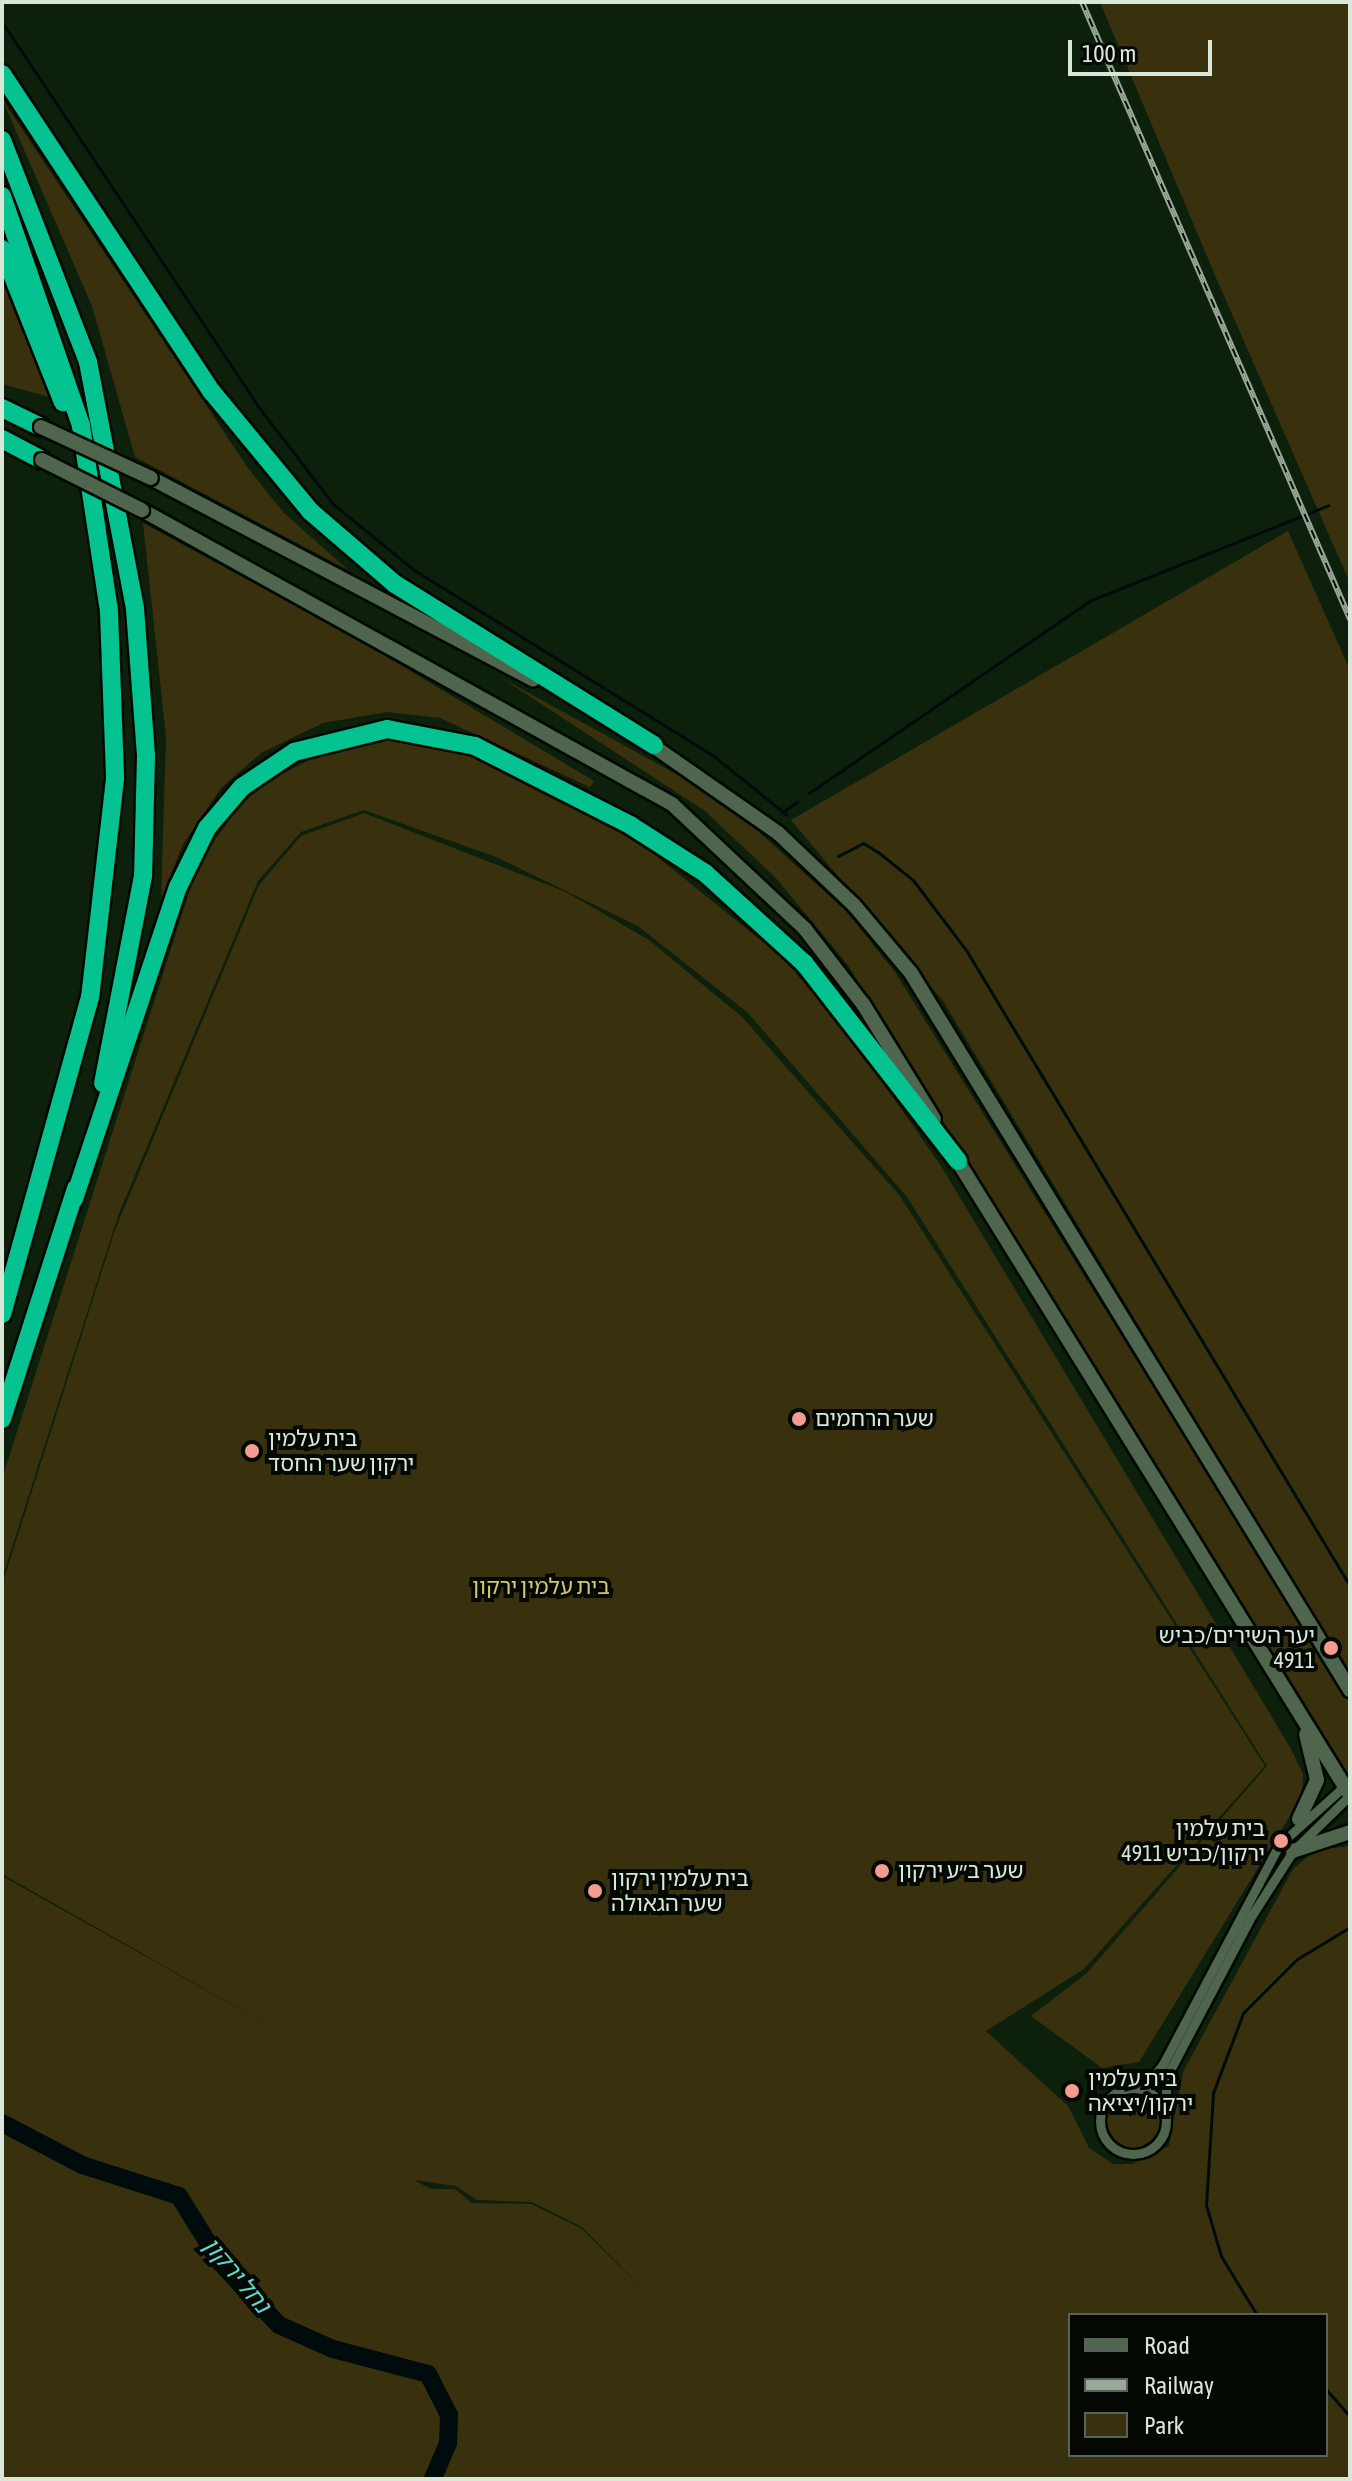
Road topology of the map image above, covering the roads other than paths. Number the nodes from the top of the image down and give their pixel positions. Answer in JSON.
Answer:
{"nodes":[{"id":1,"x":2,"y":74,"type":"edge"},
{"id":2,"x":2,"y":140,"type":"edge"},
{"id":3,"x":2,"y":196,"type":"edge"},
{"id":4,"x":2,"y":249,"type":"edge"},
{"id":5,"x":2,"y":408,"type":"edge"},
{"id":6,"x":41,"y":427,"type":"joint"},
{"id":7,"x":2,"y":439,"type":"edge"},
{"id":8,"x":42,"y":460,"type":"joint"},
{"id":9,"x":94,"y":500,"type":"junction"},
{"id":10,"x":654,"y":745,"type":"junction"},
{"id":11,"x":958,"y":1161,"type":"junction"},
{"id":12,"x":74,"y":1199,"type":"junction"},
{"id":13,"x":2,"y":1314,"type":"edge"},
{"id":14,"x":2,"y":1419,"type":"edge"},
{"id":15,"x":1348,"y":1687,"type":"edge"},
{"id":16,"x":1293,"y":1704,"type":"junction"},
{"id":17,"x":1348,"y":1788,"type":"edge"},
{"id":18,"x":1299,"y":1819,"type":"junction"},
{"id":19,"x":1350,"y":1832,"type":"edge"},
{"id":20,"x":1293,"y":1851,"type":"junction"},
{"id":21,"x":1132,"y":2088,"type":"junction"},
{"id":22,"x":1164,"y":2111,"type":"junction"}],
"edges":[{"from":1,"to":10,"type":"highway"},
{"from":2,"to":12,"type":"highway"},
{"from":3,"to":9,"type":"highway"},
{"from":4,"to":9,"type":"highway"},
{"from":5,"to":6,"type":"highway"},
{"from":6,"to":10,"type":"main road","bridge":true},
{"from":7,"to":8,"type":"highway"},
{"from":8,"to":11,"type":"main road","bridge":true},
{"from":9,"to":13,"type":"highway"},
{"from":10,"to":15,"type":"main road"},
{"from":11,"to":12,"type":"highway"},
{"from":11,"to":16,"type":"main road"},
{"from":12,"to":14,"type":"highway"},
{"from":16,"to":17,"type":"main road"},
{"from":16,"to":18,"type":"main road"},
{"from":17,"to":18,"type":"street"},
{"from":17,"to":20,"type":"street"},
{"from":18,"to":21,"type":"street"},
{"from":19,"to":20,"type":"main road"},
{"from":20,"to":22,"type":"street"},
{"from":21,"to":22,"type":"street"},
{"from":21,"to":22,"type":"street"}]}
